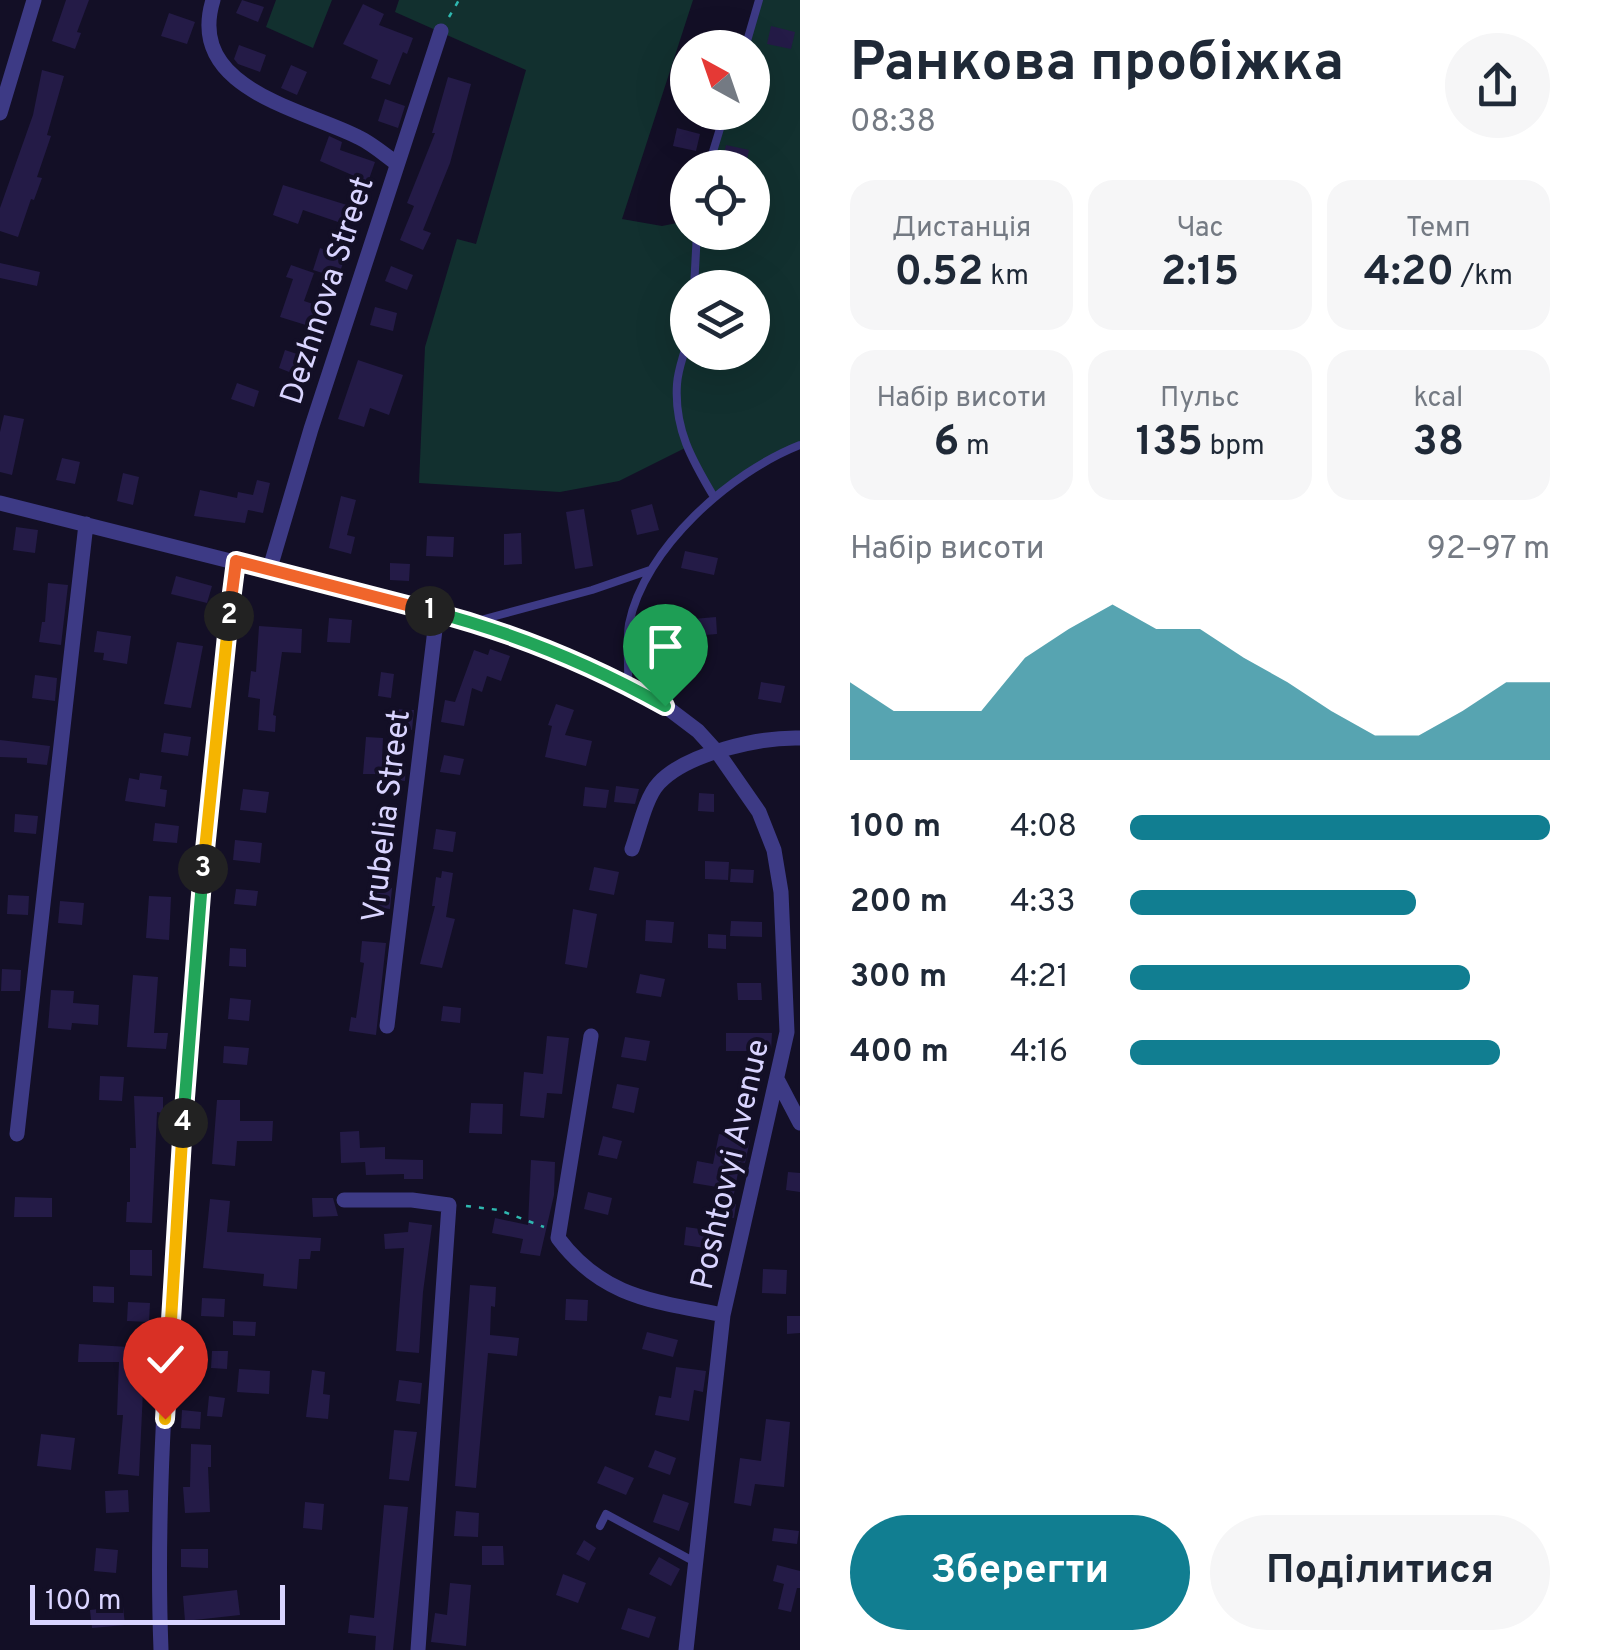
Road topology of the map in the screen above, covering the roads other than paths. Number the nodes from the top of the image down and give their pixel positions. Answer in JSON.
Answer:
{"nodes":[{"id":1,"x":34,"y":0,"type":"edge"},
{"id":2,"x":213,"y":0,"type":"edge"},
{"id":3,"x":759,"y":0,"type":"edge"},
{"id":4,"x":750,"y":30,"type":"edge"},
{"id":5,"x":441,"y":31,"type":"road end"},
{"id":6,"x":0,"y":113,"type":"edge"},
{"id":7,"x":396,"y":162,"type":"junction"},
{"id":8,"x":680,"y":370,"type":"edge"},
{"id":9,"x":800,"y":445,"type":"edge"},
{"id":10,"x":714,"y":497,"type":"junction"},
{"id":11,"x":0,"y":503,"type":"edge"},
{"id":12,"x":86,"y":524,"type":"junction"},
{"id":13,"x":236,"y":561,"type":"junction"},
{"id":14,"x":270,"y":568,"type":"junction"},
{"id":15,"x":650,"y":570,"type":"junction"},
{"id":16,"x":437,"y":613,"type":"junction"},
{"id":17,"x":470,"y":623,"type":"junction"},
{"id":18,"x":628,"y":686,"type":"junction"},
{"id":19,"x":800,"y":738,"type":"edge"},
{"id":20,"x":718,"y":753,"type":"junction"},
{"id":21,"x":632,"y":849,"type":"dead end"},
{"id":22,"x":387,"y":1026,"type":"dead end"},
{"id":23,"x":590,"y":1036,"type":"dead end"},
{"id":24,"x":778,"y":1081,"type":"junction"},
{"id":25,"x":800,"y":1123,"type":"edge"},
{"id":26,"x":16,"y":1134,"type":"dead end"},
{"id":27,"x":344,"y":1200,"type":"dead end"},
{"id":28,"x":723,"y":1316,"type":"junction"},
{"id":29,"x":600,"y":1526,"type":"dead end"},
{"id":30,"x":694,"y":1562,"type":"junction"},
{"id":31,"x":161,"y":1650,"type":"edge"},
{"id":32,"x":418,"y":1650,"type":"edge"},
{"id":33,"x":686,"y":1650,"type":"edge"}],
"edges":[{"from":1,"to":6,"type":"street"},
{"from":2,"to":7,"type":"street"},
{"from":3,"to":4,"type":"lane"},
{"from":5,"to":7,"type":"street","name":"Dezhnova Street"},
{"from":7,"to":14,"type":"street","name":"Dezhnova Street"},
{"from":8,"to":10,"type":"lane"},
{"from":9,"to":10,"type":"lane"},
{"from":10,"to":15,"type":"lane"},
{"from":11,"to":12,"type":"street","name":"Poshtovyi Avenue"},
{"from":12,"to":13,"type":"street","name":"Poshtovyi Avenue"},
{"from":12,"to":26,"type":"street"},
{"from":13,"to":14,"type":"street","name":"Poshtovyi Avenue"},
{"from":13,"to":31,"type":"street"},
{"from":14,"to":16,"type":"street","name":"Poshtovyi Avenue"},
{"from":15,"to":17,"type":"lane"},
{"from":15,"to":18,"type":"lane"},
{"from":16,"to":17,"type":"street","name":"Poshtovyi Avenue"},
{"from":16,"to":22,"type":"street","name":"Vrubelia Street"},
{"from":17,"to":18,"type":"street","name":"Poshtovyi Avenue"},
{"from":18,"to":20,"type":"street","name":"Poshtovyi Avenue"},
{"from":19,"to":20,"type":"street"},
{"from":20,"to":21,"type":"street"},
{"from":20,"to":24,"type":"street","name":"Poshtovyi Avenue"},
{"from":23,"to":28,"type":"street"},
{"from":24,"to":25,"type":"street"},
{"from":24,"to":28,"type":"street","name":"Poshtovyi Avenue"},
{"from":27,"to":32,"type":"street"},
{"from":28,"to":30,"type":"street","name":"Poshtovyi Avenue"},
{"from":29,"to":30,"type":"lane"},
{"from":30,"to":33,"type":"street","name":"Poshtovyi Avenue"}]}
